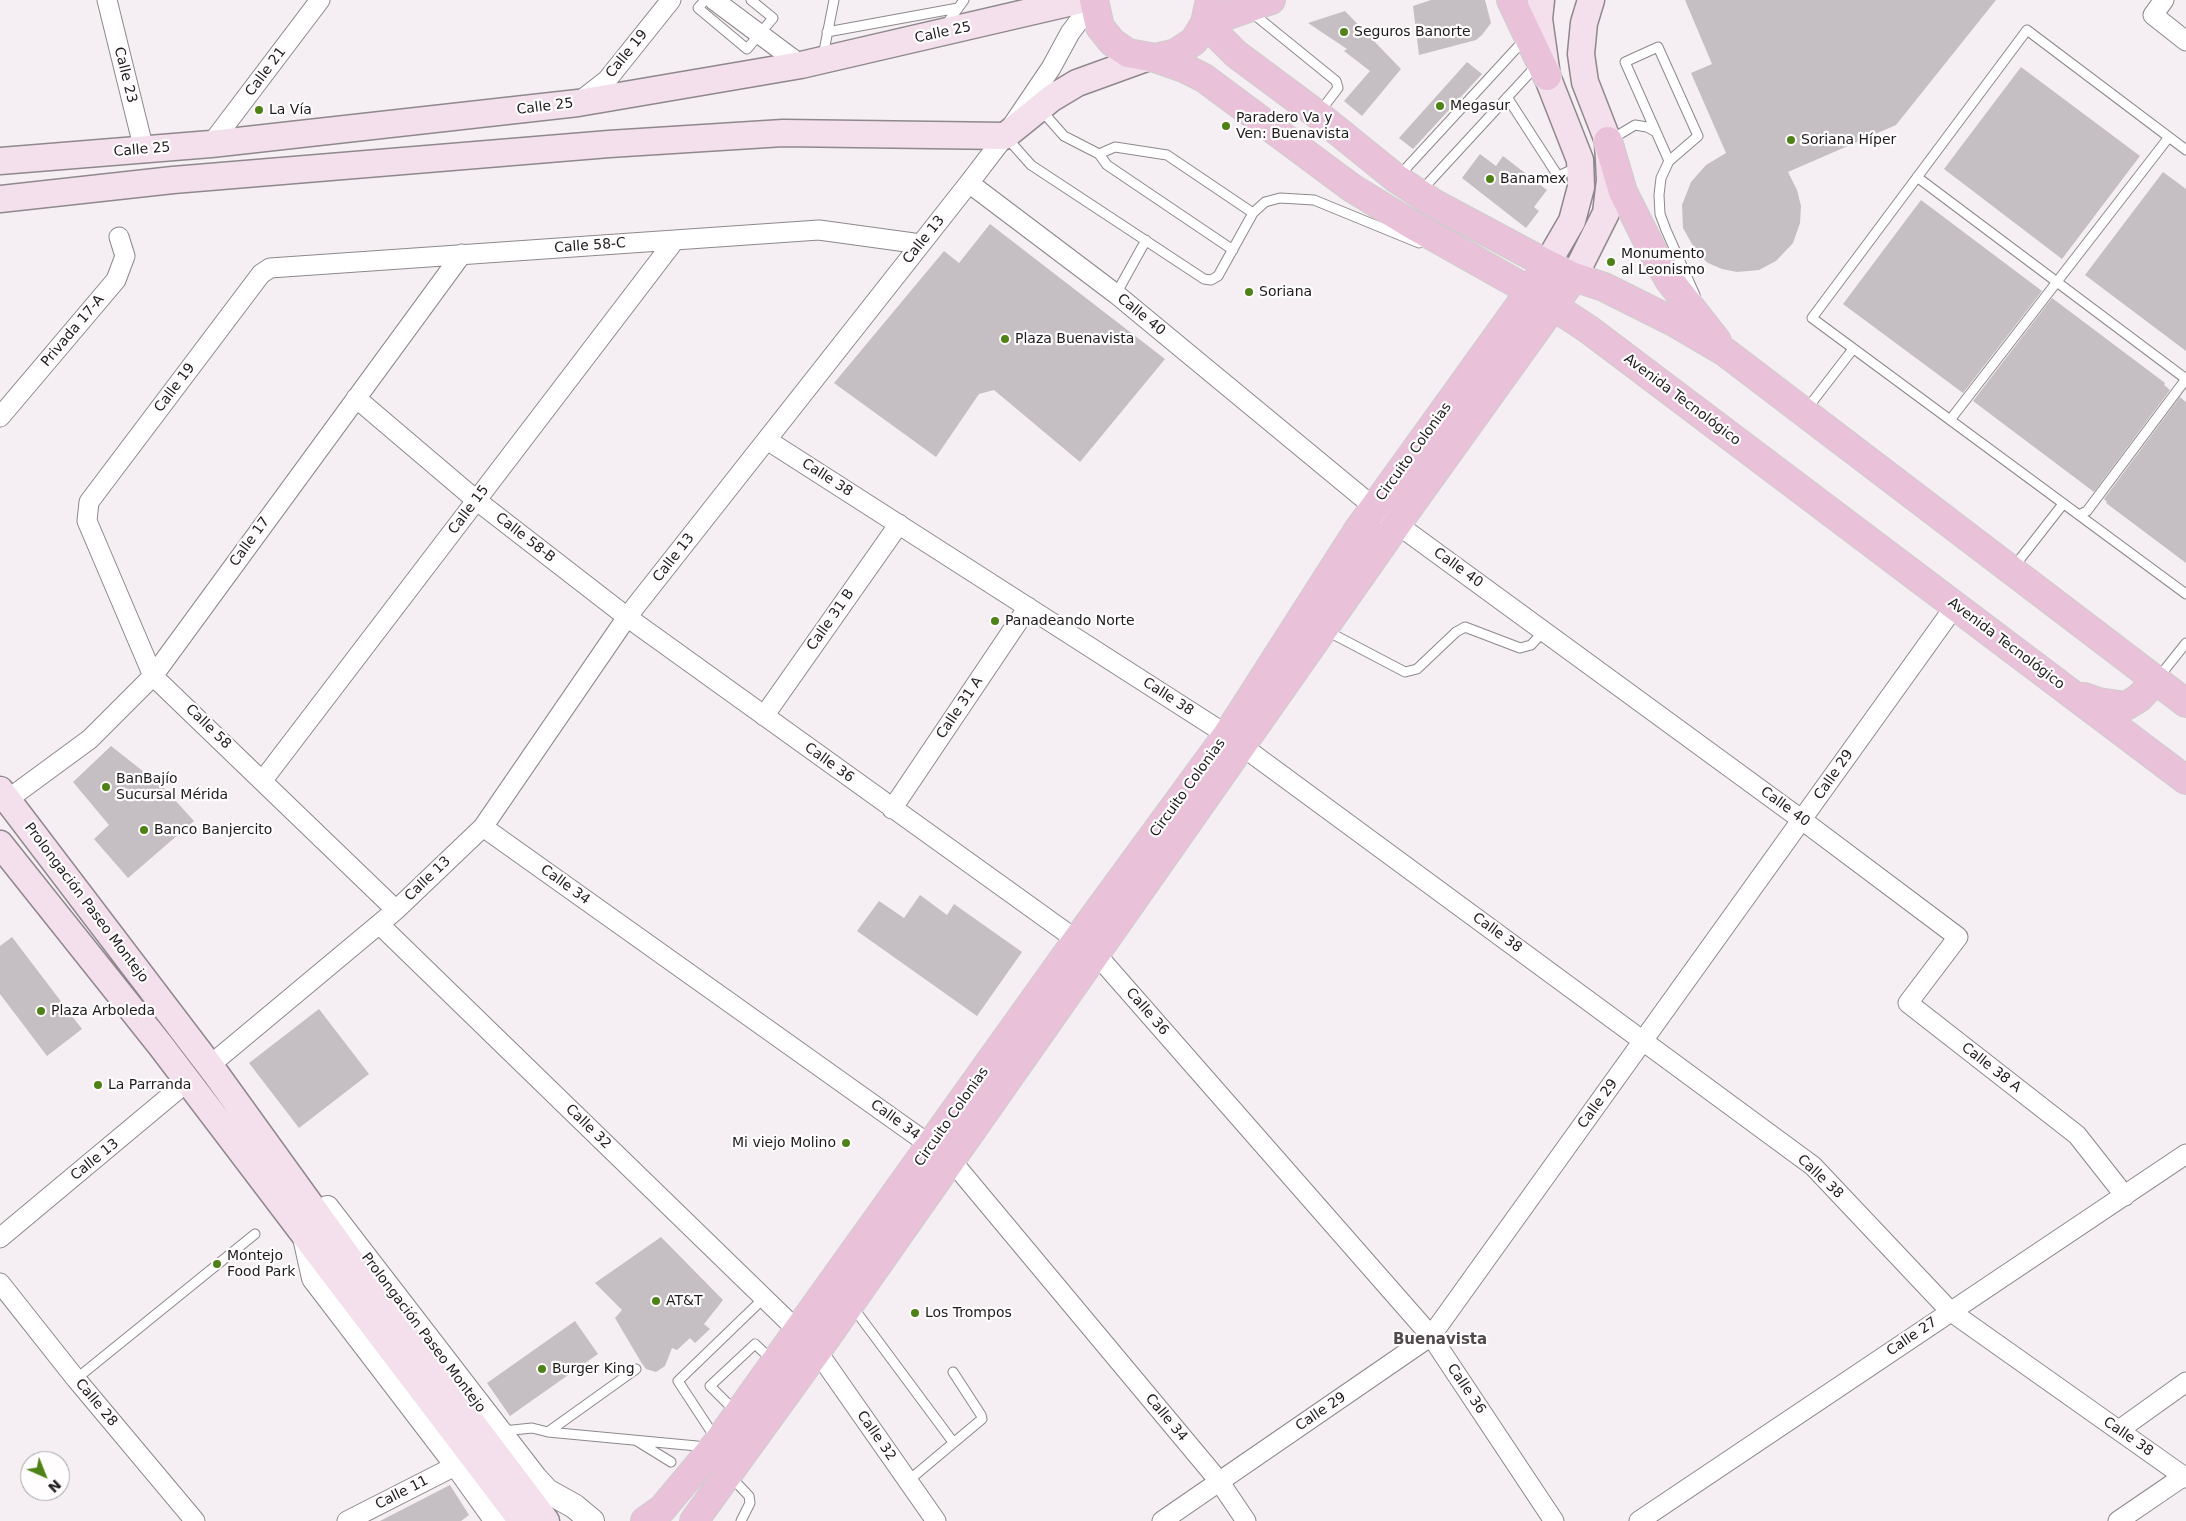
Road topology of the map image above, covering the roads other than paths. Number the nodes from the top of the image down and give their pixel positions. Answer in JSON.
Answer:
{"nodes":[{"id":1,"x":107,"y":0,"type":"edge"},
{"id":2,"x":320,"y":0,"type":"edge"},
{"id":3,"x":671,"y":0,"type":"edge"},
{"id":4,"x":705,"y":0,"type":"edge"},
{"id":5,"x":714,"y":0,"type":"edge"},
{"id":6,"x":751,"y":0,"type":"edge"},
{"id":7,"x":834,"y":0,"type":"edge"},
{"id":8,"x":1015,"y":0,"type":"edge"},
{"id":9,"x":1511,"y":0,"type":"edge"},
{"id":10,"x":1541,"y":0,"type":"edge"},
{"id":11,"x":1591,"y":0,"type":"edge"},
{"id":12,"x":1090,"y":3,"type":"edge"},
{"id":13,"x":961,"y":4,"type":"edge"},
{"id":14,"x":1259,"y":4,"type":"edge"},
{"id":15,"x":2158,"y":8,"type":"edge"},
{"id":16,"x":1208,"y":13,"type":"edge"},
{"id":17,"x":978,"y":26,"type":"junction"},
{"id":18,"x":827,"y":32,"type":"junction"},
{"id":19,"x":759,"y":34,"type":"junction"},
{"id":20,"x":938,"y":34,"type":"junction"},
{"id":21,"x":1528,"y":35,"type":"junction"},
{"id":22,"x":2186,"y":41,"type":"edge"},
{"id":23,"x":1150,"y":58,"type":"junction"},
{"id":24,"x":812,"y":62,"type":"junction"},
{"id":25,"x":1544,"y":69,"type":"junction"},
{"id":26,"x":1507,"y":97,"type":"junction"},
{"id":27,"x":578,"y":103,"type":"junction"},
{"id":28,"x":1040,"y":108,"type":"junction"},
{"id":29,"x":1318,"y":114,"type":"junction"},
{"id":30,"x":1656,"y":133,"type":"junction"},
{"id":31,"x":1006,"y":136,"type":"junction"},
{"id":32,"x":2169,"y":137,"type":"junction"},
{"id":33,"x":1608,"y":141,"type":"junction"},
{"id":34,"x":211,"y":144,"type":"junction"},
{"id":35,"x":144,"y":150,"type":"junction"},
{"id":36,"x":2186,"y":150,"type":"edge"},
{"id":37,"x":1099,"y":154,"type":"junction"},
{"id":38,"x":0,"y":161,"type":"edge"},
{"id":39,"x":1669,"y":161,"type":"junction"},
{"id":40,"x":1569,"y":171,"type":"junction"},
{"id":41,"x":1917,"y":177,"type":"junction"},
{"id":42,"x":969,"y":184,"type":"junction"},
{"id":43,"x":1408,"y":186,"type":"junction"},
{"id":44,"x":0,"y":199,"type":"edge"},
{"id":45,"x":1253,"y":213,"type":"junction"},
{"id":46,"x":119,"y":237,"type":"dead end"},
{"id":47,"x":675,"y":240,"type":"junction"},
{"id":48,"x":1146,"y":240,"type":"junction"},
{"id":49,"x":921,"y":244,"type":"junction"},
{"id":50,"x":1233,"y":250,"type":"junction"},
{"id":51,"x":462,"y":254,"type":"junction"},
{"id":52,"x":1547,"y":264,"type":"junction"},
{"id":53,"x":261,"y":274,"type":"joint"},
{"id":54,"x":1574,"y":277,"type":"junction"},
{"id":55,"x":2058,"y":282,"type":"junction"},
{"id":56,"x":1520,"y":285,"type":"junction"},
{"id":57,"x":1116,"y":294,"type":"junction"},
{"id":58,"x":1555,"y":306,"type":"junction"},
{"id":59,"x":1853,"y":349,"type":"junction"},
{"id":60,"x":1725,"y":352,"type":"junction"},
{"id":61,"x":2186,"y":379,"type":"edge"},
{"id":62,"x":356,"y":398,"type":"junction"},
{"id":63,"x":1804,"y":412,"type":"junction"},
{"id":64,"x":0,"y":417,"type":"edge"},
{"id":65,"x":1950,"y":420,"type":"junction"},
{"id":66,"x":767,"y":440,"type":"junction"},
{"id":67,"x":476,"y":500,"type":"junction"},
{"id":68,"x":89,"y":502,"type":"joint"},
{"id":69,"x":2063,"y":504,"type":"junction"},
{"id":70,"x":1375,"y":508,"type":"junction"},
{"id":71,"x":2079,"y":515,"type":"junction"},
{"id":72,"x":899,"y":524,"type":"junction"},
{"id":73,"x":1397,"y":524,"type":"junction"},
{"id":74,"x":2011,"y":570,"type":"junction"},
{"id":75,"x":2186,"y":594,"type":"edge"},
{"id":76,"x":1955,"y":606,"type":"junction"},
{"id":77,"x":1028,"y":607,"type":"junction"},
{"id":78,"x":627,"y":618,"type":"junction"},
{"id":79,"x":1324,"y":629,"type":"junction"},
{"id":80,"x":1544,"y":631,"type":"junction"},
{"id":81,"x":2186,"y":643,"type":"edge"},
{"id":82,"x":153,"y":676,"type":"junction"},
{"id":83,"x":2156,"y":680,"type":"junction"},
{"id":84,"x":2064,"y":688,"type":"junction"},
{"id":85,"x":2186,"y":704,"type":"edge"},
{"id":86,"x":764,"y":716,"type":"junction"},
{"id":87,"x":1234,"y":740,"type":"junction"},
{"id":88,"x":264,"y":780,"type":"junction"},
{"id":89,"x":2186,"y":780,"type":"edge"},
{"id":90,"x":4,"y":795,"type":"edge"},
{"id":91,"x":892,"y":809,"type":"junction"},
{"id":92,"x":1802,"y":820,"type":"junction"},
{"id":93,"x":484,"y":827,"type":"junction"},
{"id":94,"x":0,"y":844,"type":"edge"},
{"id":95,"x":396,"y":910,"type":"junction"},
{"id":96,"x":379,"y":924,"type":"junction"},
{"id":97,"x":1958,"y":937,"type":"joint"},
{"id":98,"x":1086,"y":947,"type":"junction"},
{"id":99,"x":1644,"y":1040,"type":"junction"},
{"id":100,"x":209,"y":1066,"type":"junction"},
{"id":101,"x":188,"y":1081,"type":"junction"},
{"id":102,"x":261,"y":1136,"type":"junction"},
{"id":103,"x":941,"y":1153,"type":"junction"},
{"id":104,"x":2186,"y":1154,"type":"edge"},
{"id":105,"x":2125,"y":1196,"type":"junction"},
{"id":106,"x":304,"y":1231,"type":"junction"},
{"id":107,"x":255,"y":1234,"type":"dead end"},
{"id":108,"x":0,"y":1238,"type":"edge"},
{"id":109,"x":0,"y":1283,"type":"edge"},
{"id":110,"x":764,"y":1298,"type":"junction"},
{"id":111,"x":850,"y":1304,"type":"junction"},
{"id":112,"x":1950,"y":1311,"type":"junction"},
{"id":113,"x":797,"y":1330,"type":"junction"},
{"id":114,"x":1431,"y":1336,"type":"junction"},
{"id":115,"x":817,"y":1351,"type":"junction"},
{"id":116,"x":775,"y":1362,"type":"junction"},
{"id":117,"x":636,"y":1368,"type":"dead end"},
{"id":118,"x":953,"y":1372,"type":"dead end"},
{"id":119,"x":76,"y":1379,"type":"junction"},
{"id":120,"x":2186,"y":1382,"type":"edge"},
{"id":121,"x":738,"y":1414,"type":"junction"},
{"id":122,"x":2119,"y":1430,"type":"junction"},
{"id":123,"x":498,"y":1432,"type":"junction"},
{"id":124,"x":548,"y":1432,"type":"junction"},
{"id":125,"x":636,"y":1440,"type":"junction"},
{"id":126,"x":953,"y":1442,"type":"junction"},
{"id":127,"x":708,"y":1444,"type":"junction"},
{"id":128,"x":671,"y":1462,"type":"dead end"},
{"id":129,"x":457,"y":1465,"type":"junction"},
{"id":130,"x":729,"y":1475,"type":"junction"},
{"id":131,"x":2185,"y":1477,"type":"edge"},
{"id":132,"x":908,"y":1481,"type":"junction"},
{"id":133,"x":1219,"y":1481,"type":"junction"},
{"id":134,"x":195,"y":1521,"type":"edge"},
{"id":135,"x":348,"y":1521,"type":"edge"},
{"id":136,"x":497,"y":1521,"type":"edge"},
{"id":137,"x":522,"y":1521,"type":"edge"},
{"id":138,"x":546,"y":1521,"type":"edge"},
{"id":139,"x":592,"y":1521,"type":"edge"},
{"id":140,"x":645,"y":1521,"type":"edge"},
{"id":141,"x":694,"y":1521,"type":"edge"},
{"id":142,"x":741,"y":1521,"type":"edge"},
{"id":143,"x":936,"y":1521,"type":"edge"},
{"id":144,"x":1162,"y":1521,"type":"edge"},
{"id":145,"x":1246,"y":1521,"type":"edge"},
{"id":146,"x":1554,"y":1521,"type":"edge"},
{"id":147,"x":1639,"y":1521,"type":"edge"},
{"id":148,"x":2118,"y":1521,"type":"edge"}],
"edges":[{"from":1,"to":35,"type":"street","name":"Calle 23"},
{"from":2,"to":34,"type":"street","name":"Calle 21"},
{"from":3,"to":27,"type":"street","name":"Calle 19"},
{"from":4,"to":19,"type":"lane"},
{"from":5,"to":19,"type":"street"},
{"from":6,"to":19,"type":"lane"},
{"from":7,"to":18,"type":"lane"},
{"from":8,"to":17,"type":"main road"},
{"from":9,"to":21,"type":"main road"},
{"from":10,"to":25,"type":"main road","name":"Circuito Colonias"},
{"from":11,"to":33,"type":"main road","name":"Circuito Colonias"},
{"from":12,"to":17,"type":"main road","name":"Calle 25"},
{"from":12,"to":23,"type":"main road","name":"Avenida Tecnológico"},
{"from":12,"to":31,"type":"street","name":"Calle 13"},
{"from":13,"to":18,"type":"lane"},
{"from":13,"to":20,"type":"lane"},
{"from":14,"to":16,"type":"main road"},
{"from":14,"to":29,"type":"lane"},
{"from":15,"to":22,"type":"street"},
{"from":16,"to":23,"type":"main road"},
{"from":16,"to":29,"type":"main road"},
{"from":17,"to":20,"type":"main road","name":"Calle 25"},
{"from":18,"to":24,"type":"lane"},
{"from":19,"to":24,"type":"street"},
{"from":20,"to":24,"type":"main road","name":"Calle 25"},
{"from":21,"to":25,"type":"main road"},
{"from":21,"to":43,"type":"lane"},
{"from":23,"to":28,"type":"main road"},
{"from":23,"to":56,"type":"main road","name":"Avenida Tecnológico"},
{"from":24,"to":27,"type":"main road","name":"Calle 25"},
{"from":25,"to":26,"type":"lane"},
{"from":25,"to":40,"type":"main road","name":"Circuito Colonias"},
{"from":26,"to":40,"type":"lane"},
{"from":26,"to":43,"type":"lane"},
{"from":27,"to":34,"type":"main road","name":"Calle 25"},
{"from":28,"to":31,"type":"main road"},
{"from":28,"to":37,"type":"lane"},
{"from":29,"to":43,"type":"main road"},
{"from":30,"to":33,"type":"lane"},
{"from":30,"to":39,"type":"lane"},
{"from":30,"to":39,"type":"lane"},
{"from":31,"to":42,"type":"street","name":"Calle 13"},
{"from":31,"to":44,"type":"main road"},
{"from":31,"to":48,"type":"lane"},
{"from":32,"to":36,"type":"lane"},
{"from":32,"to":41,"type":"lane"},
{"from":32,"to":55,"type":"lane"},
{"from":33,"to":54,"type":"main road","name":"Circuito Colonias"},
{"from":33,"to":60,"type":"main road"},
{"from":34,"to":35,"type":"main road","name":"Calle 25"},
{"from":35,"to":38,"type":"main road","name":"Calle 25"},
{"from":37,"to":45,"type":"lane"},
{"from":37,"to":50,"type":"lane"},
{"from":39,"to":60,"type":"lane"},
{"from":40,"to":52,"type":"main road","name":"Circuito Colonias"},
{"from":41,"to":55,"type":"lane"},
{"from":41,"to":59,"type":"lane"},
{"from":42,"to":49,"type":"street","name":"Calle 13"},
{"from":42,"to":57,"type":"street","name":"Calle 40"},
{"from":43,"to":52,"type":"main road"},
{"from":45,"to":50,"type":"lane"},
{"from":45,"to":56,"type":"lane"},
{"from":46,"to":64,"type":"street","name":"Privada 17-A"},
{"from":47,"to":49,"type":"street","name":"Calle 58-C"},
{"from":47,"to":51,"type":"street","name":"Calle 58-C"},
{"from":47,"to":67,"type":"street","name":"Calle 15"},
{"from":48,"to":50,"type":"lane"},
{"from":48,"to":57,"type":"lane"},
{"from":49,"to":66,"type":"street","name":"Calle 13"},
{"from":51,"to":53,"type":"street","name":"Calle 58-C"},
{"from":51,"to":62,"type":"street","name":"Calle 17"},
{"from":52,"to":54,"type":"main road"},
{"from":52,"to":56,"type":"main road","name":"Circuito Colonias"},
{"from":53,"to":68,"type":"street","name":"Calle 19"},
{"from":54,"to":58,"type":"main road","name":"Circuito Colonias"},
{"from":54,"to":60,"type":"main road"},
{"from":55,"to":61,"type":"lane"},
{"from":55,"to":65,"type":"lane"},
{"from":56,"to":58,"type":"main road","name":"Avenida Tecnológico"},
{"from":56,"to":70,"type":"main road","name":"Circuito Colonias"},
{"from":57,"to":70,"type":"street","name":"Calle 40"},
{"from":58,"to":73,"type":"main road","name":"Circuito Colonias"},
{"from":58,"to":76,"type":"main road","name":"Avenida Tecnológico"},
{"from":59,"to":63,"type":"lane"},
{"from":59,"to":65,"type":"lane"},
{"from":60,"to":63,"type":"main road"},
{"from":61,"to":71,"type":"lane"},
{"from":62,"to":67,"type":"street","name":"Calle 58-B"},
{"from":62,"to":82,"type":"street","name":"Calle 17"},
{"from":63,"to":74,"type":"main road"},
{"from":65,"to":69,"type":"lane"},
{"from":66,"to":72,"type":"street","name":"Calle 38"},
{"from":66,"to":78,"type":"street","name":"Calle 13"},
{"from":67,"to":78,"type":"street","name":"Calle 58-B"},
{"from":67,"to":88,"type":"street","name":"Calle 15"},
{"from":68,"to":82,"type":"street","name":"Calle 58"},
{"from":69,"to":71,"type":"lane"},
{"from":69,"to":74,"type":"lane"},
{"from":70,"to":73,"type":"street","name":"Calle 40"},
{"from":70,"to":87,"type":"main road","name":"Circuito Colonias"},
{"from":71,"to":75,"type":"lane"},
{"from":72,"to":77,"type":"street","name":"Calle 38"},
{"from":72,"to":86,"type":"street","name":"Calle 31 B"},
{"from":73,"to":79,"type":"main road","name":"Circuito Colonias"},
{"from":73,"to":80,"type":"street","name":"Calle 40"},
{"from":74,"to":83,"type":"main road"},
{"from":76,"to":84,"type":"main road","name":"Avenida Tecnológico"},
{"from":76,"to":92,"type":"street","name":"Calle 29"},
{"from":77,"to":87,"type":"street","name":"Calle 38"},
{"from":77,"to":91,"type":"street","name":"Calle 31 A"},
{"from":78,"to":86,"type":"street","name":"Calle 36"},
{"from":78,"to":93,"type":"street","name":"Calle 13"},
{"from":79,"to":80,"type":"lane"},
{"from":79,"to":87,"type":"main road","name":"Circuito Colonias"},
{"from":80,"to":92,"type":"street","name":"Calle 40"},
{"from":81,"to":83,"type":"lane"},
{"from":82,"to":88,"type":"street","name":"Calle 58"},
{"from":82,"to":90,"type":"street","name":"Calle 17"},
{"from":83,"to":84,"type":"main road"},
{"from":83,"to":85,"type":"main road"},
{"from":84,"to":89,"type":"main road","name":"Avenida Tecnológico"},
{"from":86,"to":91,"type":"street","name":"Calle 36"},
{"from":87,"to":98,"type":"main road","name":"Circuito Colonias"},
{"from":87,"to":99,"type":"street","name":"Calle 38"},
{"from":88,"to":95,"type":"street","name":"Calle 58"},
{"from":90,"to":100,"type":"main road","name":"Prolongación Paseo Montejo"},
{"from":91,"to":98,"type":"street","name":"Calle 36"},
{"from":92,"to":97,"type":"street","name":"Calle 40"},
{"from":92,"to":99,"type":"street","name":"Calle 29"},
{"from":93,"to":95,"type":"street","name":"Calle 13"},
{"from":93,"to":103,"type":"street","name":"Calle 34"},
{"from":94,"to":101,"type":"main road","name":"Prolongación Paseo Montejo"},
{"from":95,"to":96,"type":"street","name":"Calle 13"},
{"from":96,"to":100,"type":"street","name":"Calle 13"},
{"from":96,"to":110,"type":"street","name":"Calle 32"},
{"from":97,"to":105,"type":"street","name":"Calle 38 A"},
{"from":98,"to":103,"type":"main road","name":"Circuito Colonias"},
{"from":98,"to":114,"type":"street","name":"Calle 36"},
{"from":99,"to":112,"type":"street","name":"Calle 38"},
{"from":99,"to":114,"type":"street","name":"Calle 29"},
{"from":100,"to":102,"type":"main road","name":"Prolongación Paseo Montejo"},
{"from":101,"to":106,"type":"main road","name":"Prolongación Paseo Montejo"},
{"from":101,"to":108,"type":"street","name":"Calle 13"},
{"from":102,"to":123,"type":"street","name":"Prolongación Paseo Montejo"},
{"from":102,"to":138,"type":"main road","name":"Prolongación Paseo Montejo"},
{"from":103,"to":111,"type":"main road","name":"Circuito Colonias"},
{"from":103,"to":113,"type":"main road","name":"Circuito Colonias"},
{"from":103,"to":133,"type":"street","name":"Calle 34"},
{"from":104,"to":105,"type":"street","name":"Calle 27"},
{"from":105,"to":112,"type":"street","name":"Calle 27"},
{"from":106,"to":129,"type":"street","name":"Prolongación Paseo Montejo"},
{"from":106,"to":137,"type":"main road","name":"Prolongación Paseo Montejo"},
{"from":107,"to":119,"type":"lane"},
{"from":109,"to":119,"type":"street","name":"Calle 28"},
{"from":110,"to":113,"type":"street","name":"Calle 32"},
{"from":110,"to":127,"type":"lane"},
{"from":111,"to":115,"type":"main road","name":"Circuito Colonias"},
{"from":111,"to":126,"type":"lane"},
{"from":112,"to":122,"type":"street","name":"Calle 38"},
{"from":112,"to":147,"type":"street","name":"Calle 27"},
{"from":113,"to":116,"type":"main road","name":"Circuito Colonias"},
{"from":114,"to":133,"type":"street","name":"Calle 29"},
{"from":114,"to":146,"type":"street","name":"Calle 36"},
{"from":115,"to":130,"type":"main road","name":"Circuito Colonias"},
{"from":115,"to":132,"type":"street","name":"Calle 32"},
{"from":116,"to":121,"type":"main road","name":"Circuito Colonias"},
{"from":116,"to":121,"type":"lane"},
{"from":117,"to":124,"type":"lane"},
{"from":118,"to":126,"type":"lane"},
{"from":119,"to":134,"type":"street","name":"Calle 28"},
{"from":120,"to":122,"type":"street"},
{"from":121,"to":127,"type":"main road","name":"Circuito Colonias"},
{"from":122,"to":131,"type":"street","name":"Calle 38"},
{"from":123,"to":124,"type":"lane"},
{"from":123,"to":139,"type":"street","name":"Prolongación Paseo Montejo"},
{"from":124,"to":125,"type":"lane"},
{"from":125,"to":127,"type":"lane"},
{"from":125,"to":128,"type":"lane"},
{"from":126,"to":132,"type":"lane"},
{"from":127,"to":140,"type":"main road","name":"Circuito Colonias"},
{"from":129,"to":135,"type":"street","name":"Calle 11"},
{"from":129,"to":136,"type":"street","name":"Prolongación Paseo Montejo"},
{"from":130,"to":141,"type":"main road","name":"Circuito Colonias"},
{"from":130,"to":142,"type":"lane"},
{"from":131,"to":148,"type":"street"},
{"from":132,"to":143,"type":"street","name":"Calle 32"},
{"from":133,"to":144,"type":"street","name":"Calle 29"},
{"from":133,"to":145,"type":"street","name":"Calle 34"}]}
